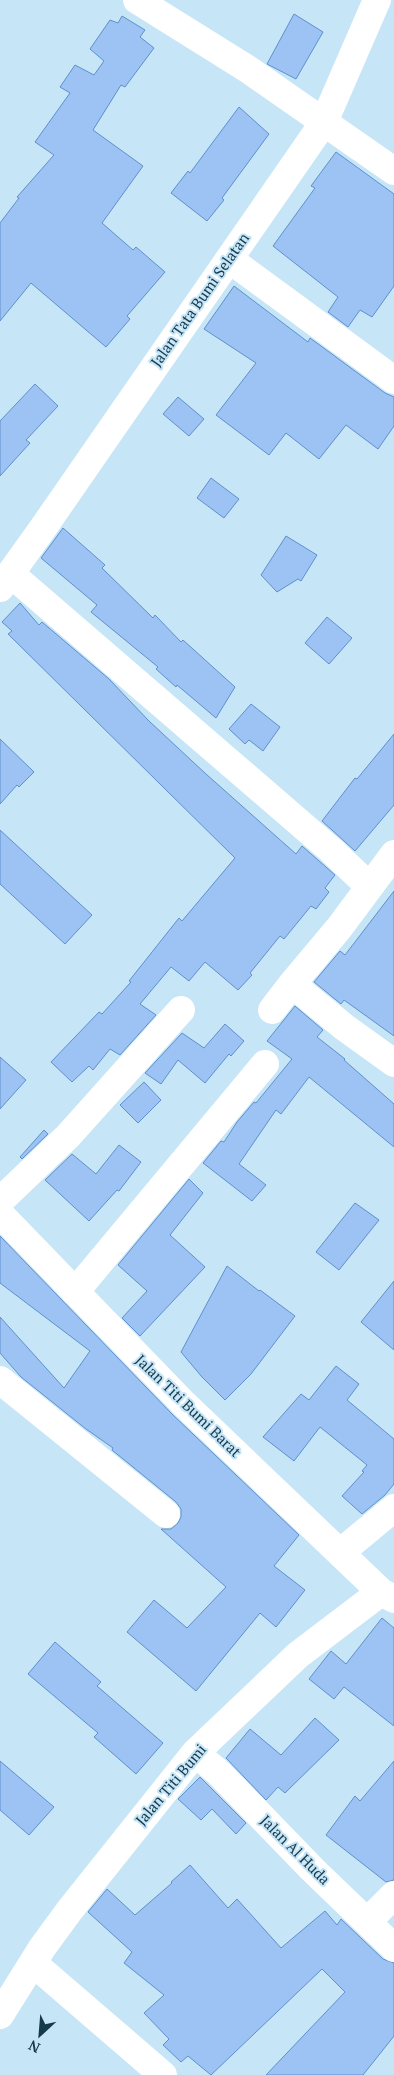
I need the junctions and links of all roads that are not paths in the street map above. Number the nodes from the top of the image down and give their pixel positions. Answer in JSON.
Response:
{"nodes":[{"id":1,"x":138,"y":0,"type":"edge"},
{"id":2,"x":377,"y":0,"type":"edge"},
{"id":3,"x":324,"y":122,"type":"junction"},
{"id":4,"x":394,"y":171,"type":"edge"},
{"id":5,"x":228,"y":259,"type":"junction"},
{"id":6,"x":394,"y":380,"type":"edge"},
{"id":7,"x":5,"y":581,"type":"edge"},
{"id":8,"x":394,"y":854,"type":"edge"},
{"id":9,"x":369,"y":886,"type":"junction"},
{"id":10,"x":292,"y":984,"type":"junction"},
{"id":11,"x":180,"y":1010,"type":"dead end"},
{"id":12,"x":272,"y":1010,"type":"dead end"},
{"id":13,"x":394,"y":1063,"type":"edge"},
{"id":14,"x":265,"y":1064,"type":"dead end"},
{"id":15,"x":0,"y":1201,"type":"edge"},
{"id":16,"x":0,"y":1214,"type":"edge"},
{"id":17,"x":75,"y":1292,"type":"junction"},
{"id":18,"x":0,"y":1380,"type":"edge"},
{"id":19,"x":394,"y":1508,"type":"edge"},
{"id":20,"x":166,"y":1514,"type":"dead end"},
{"id":21,"x":341,"y":1552,"type":"junction"},
{"id":22,"x":388,"y":1596,"type":"edge"},
{"id":23,"x":195,"y":1753,"type":"junction"},
{"id":24,"x":394,"y":1895,"type":"edge"},
{"id":25,"x":368,"y":1921,"type":"junction"},
{"id":26,"x":394,"y":1948,"type":"edge"},
{"id":27,"x":33,"y":1963,"type":"junction"},
{"id":28,"x":0,"y":2015,"type":"edge"},
{"id":29,"x":163,"y":2075,"type":"edge"}],
"edges":[{"from":1,"to":3,"type":"street"},
{"from":2,"to":3,"type":"street","name":"Jalan Tata Bumi Selatan"},
{"from":3,"to":4,"type":"street"},
{"from":3,"to":5,"type":"street","name":"Jalan Tata Bumi Selatan"},
{"from":5,"to":6,"type":"street"},
{"from":5,"to":7,"type":"street","name":"Jalan Tata Bumi Selatan"},
{"from":7,"to":9,"type":"street"},
{"from":8,"to":9,"type":"street"},
{"from":9,"to":10,"type":"street"},
{"from":10,"to":12,"type":"street"},
{"from":10,"to":13,"type":"street"},
{"from":11,"to":15,"type":"street"},
{"from":14,"to":17,"type":"street"},
{"from":16,"to":17,"type":"street","name":"Jalan Titi Bumi Barat"},
{"from":17,"to":21,"type":"street","name":"Jalan Titi Bumi Barat"},
{"from":18,"to":20,"type":"street"},
{"from":19,"to":21,"type":"street"},
{"from":21,"to":22,"type":"street","name":"Jalan Titi Bumi Barat"},
{"from":22,"to":23,"type":"street","name":"Jalan Titi Bumi"},
{"from":23,"to":25,"type":"street","name":"Jalan Al Huda"},
{"from":23,"to":27,"type":"street","name":"Jalan Titi Bumi"},
{"from":24,"to":25,"type":"street"},
{"from":25,"to":26,"type":"street","name":"Jalan Al Huda"},
{"from":27,"to":28,"type":"street","name":"Jalan Titi Bumi"},
{"from":27,"to":29,"type":"street"}]}
